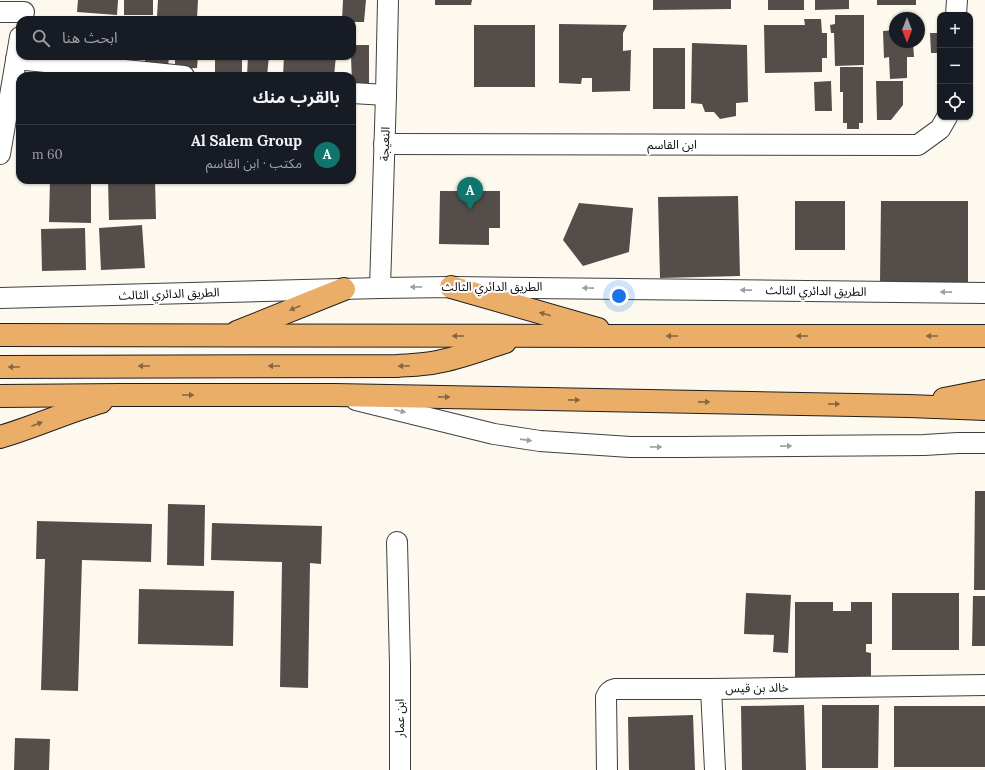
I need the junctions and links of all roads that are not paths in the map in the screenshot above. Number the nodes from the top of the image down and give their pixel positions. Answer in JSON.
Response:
{"nodes":[{"id":1,"x":388,"y":0,"type":"edge"},
{"id":2,"x":957,"y":0,"type":"edge"},
{"id":3,"x":24,"y":11,"type":"edge"},
{"id":4,"x":0,"y":12,"type":"edge"},
{"id":5,"x":956,"y":12,"type":"edge"},
{"id":6,"x":16,"y":59,"type":"edge"},
{"id":7,"x":26,"y":60,"type":"edge"},
{"id":8,"x":144,"y":72,"type":"edge"},
{"id":9,"x":356,"y":93,"type":"edge"},
{"id":10,"x":386,"y":95,"type":"junction"},
{"id":11,"x":944,"y":120,"type":"edge"},
{"id":12,"x":384,"y":144,"type":"junction"},
{"id":13,"x":0,"y":154,"type":"edge"},
{"id":14,"x":451,"y":287,"type":"junction"},
{"id":15,"x":380,"y":288,"type":"junction"},
{"id":16,"x":344,"y":289,"type":"junction"},
{"id":17,"x":985,"y":293,"type":"edge"},
{"id":18,"x":5,"y":295,"type":"edge"},
{"id":19,"x":0,"y":335,"type":"edge"},
{"id":20,"x":228,"y":336,"type":"junction"},
{"id":21,"x":523,"y":336,"type":"junction"},
{"id":22,"x":622,"y":336,"type":"junction"},
{"id":23,"x":985,"y":336,"type":"edge"},
{"id":24,"x":0,"y":367,"type":"edge"},
{"id":25,"x":985,"y":391,"type":"edge"},
{"id":26,"x":121,"y":395,"type":"junction"},
{"id":27,"x":335,"y":395,"type":"junction"},
{"id":28,"x":0,"y":396,"type":"edge"},
{"id":29,"x":909,"y":406,"type":"junction"},
{"id":30,"x":985,"y":409,"type":"edge"},
{"id":31,"x":0,"y":436,"type":"edge"},
{"id":32,"x":985,"y":443,"type":"edge"},
{"id":33,"x":397,"y":542,"type":"dead end"},
{"id":34,"x":985,"y":685,"type":"edge"},
{"id":35,"x":711,"y":689,"type":"junction"},
{"id":36,"x":400,"y":770,"type":"edge"},
{"id":37,"x":606,"y":770,"type":"edge"},
{"id":38,"x":715,"y":770,"type":"edge"}],
"edges":[{"from":1,"to":10,"type":"street","name":"النعيجة"},
{"from":2,"to":5,"type":"street"},
{"from":3,"to":4,"type":"street"},
{"from":6,"to":13,"type":"street"},
{"from":7,"to":8,"type":"street"},
{"from":9,"to":10,"type":"street"},
{"from":10,"to":12,"type":"street","name":"النعيجة"},
{"from":11,"to":12,"type":"street","name":"ابن القاسم"},
{"from":12,"to":15,"type":"street","name":"النعيجة"},
{"from":14,"to":15,"type":"street","name":"الطريق الدائري الثالث","one_way":true},
{"from":17,"to":14,"type":"street","name":"الطريق الدائري الثالث","one_way":true},
{"from":22,"to":14,"type":"highway","one_way":true},
{"from":15,"to":16,"type":"street","name":"الطريق الدائري الثالث"},
{"from":16,"to":18,"type":"street","name":"الطريق الدائري الثالث"},
{"from":16,"to":20,"type":"highway","one_way":true},
{"from":19,"to":20,"type":"highway"},
{"from":21,"to":20,"type":"highway","one_way":true},
{"from":21,"to":22,"type":"highway"},
{"from":21,"to":24,"type":"highway","one_way":true},
{"from":23,"to":22,"type":"highway","one_way":true},
{"from":25,"to":29,"type":"highway"},
{"from":26,"to":27,"type":"highway","one_way":true},
{"from":26,"to":28,"type":"highway"},
{"from":31,"to":26,"type":"highway","one_way":true},
{"from":27,"to":29,"type":"highway","one_way":true},
{"from":27,"to":32,"type":"street","one_way":true},
{"from":29,"to":30,"type":"highway"},
{"from":33,"to":36,"type":"street","name":"ابن عمار"},
{"from":34,"to":35,"type":"street","name":"خالد بن قيس"},
{"from":35,"to":37,"type":"street","name":"خالد بن قيس"},
{"from":35,"to":38,"type":"street"}]}
